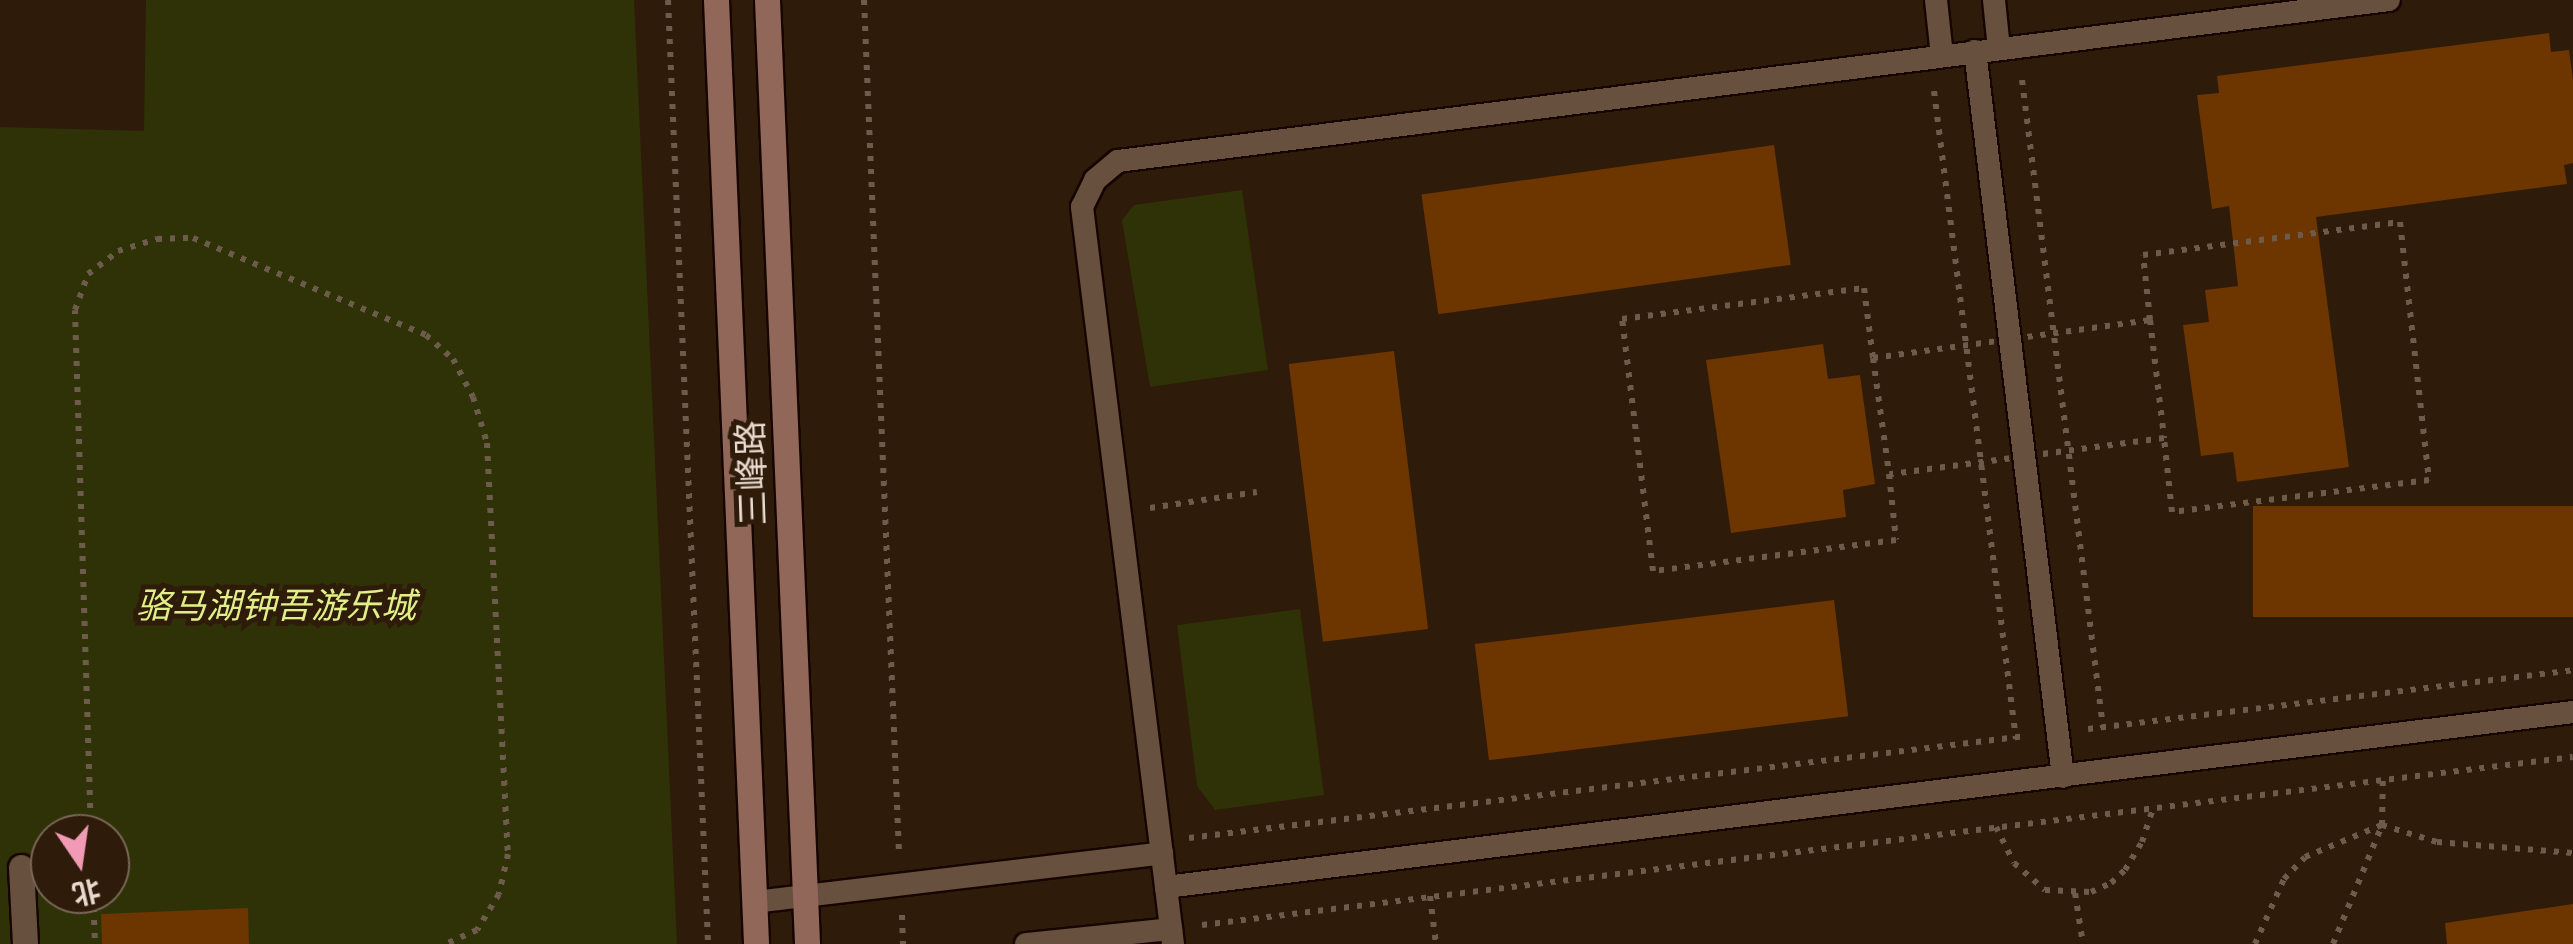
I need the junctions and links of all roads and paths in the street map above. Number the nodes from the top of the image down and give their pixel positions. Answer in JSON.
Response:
{"nodes":[{"id":1,"x":668,"y":0,"type":"edge"},
{"id":2,"x":716,"y":0,"type":"edge"},
{"id":3,"x":767,"y":0,"type":"edge"},
{"id":4,"x":864,"y":0,"type":"edge"},
{"id":5,"x":1936,"y":0,"type":"edge"},
{"id":6,"x":1994,"y":0,"type":"edge"},
{"id":7,"x":2389,"y":0,"type":"edge"},
{"id":8,"x":2009,"y":47,"type":"junction"},
{"id":9,"x":1975,"y":51,"type":"junction"},
{"id":10,"x":1936,"y":56,"type":"junction"},
{"id":11,"x":2150,"y":320,"type":"dead end"},
{"id":12,"x":1872,"y":358,"type":"dead end"},
{"id":13,"x":2164,"y":438,"type":"dead end"},
{"id":14,"x":1889,"y":474,"type":"dead end"},
{"id":15,"x":1257,"y":492,"type":"dead end"},
{"id":16,"x":1118,"y":512,"type":"junction"},
{"id":17,"x":2573,"y":670,"type":"edge"},
{"id":18,"x":2573,"y":712,"type":"edge"},
{"id":19,"x":2103,"y":727,"type":"junction"},
{"id":20,"x":2058,"y":733,"type":"junction"},
{"id":21,"x":2016,"y":737,"type":"junction"},
{"id":22,"x":2378,"y":738,"type":"junction"},
{"id":23,"x":2573,"y":757,"type":"edge"},
{"id":24,"x":2108,"y":771,"type":"junction"},
{"id":25,"x":2064,"y":777,"type":"junction"},
{"id":26,"x":2383,"y":779,"type":"junction"},
{"id":27,"x":2022,"y":782,"type":"junction"},
{"id":28,"x":2152,"y":808,"type":"junction"},
{"id":29,"x":2114,"y":813,"type":"junction"},
{"id":30,"x":91,"y":814,"type":"edge"},
{"id":31,"x":2027,"y":824,"type":"junction"},
{"id":32,"x":2382,"y":825,"type":"junction"},
{"id":33,"x":1996,"y":828,"type":"junction"},
{"id":34,"x":1161,"y":848,"type":"junction"},
{"id":35,"x":2573,"y":852,"type":"edge"},
{"id":36,"x":1425,"y":855,"type":"junction"},
{"id":37,"x":20,"y":867,"type":"dead end"},
{"id":38,"x":900,"y":884,"type":"junction"},
{"id":39,"x":1166,"y":887,"type":"junction"},
{"id":40,"x":805,"y":894,"type":"junction"},
{"id":41,"x":2074,"y":894,"type":"junction"},
{"id":42,"x":1430,"y":898,"type":"junction"},
{"id":43,"x":754,"y":902,"type":"junction"},
{"id":44,"x":94,"y":914,"type":"edge"},
{"id":45,"x":1172,"y":936,"type":"edge"},
{"id":46,"x":25,"y":944,"type":"edge"},
{"id":47,"x":95,"y":944,"type":"edge"},
{"id":48,"x":446,"y":944,"type":"edge"},
{"id":49,"x":708,"y":944,"type":"edge"},
{"id":50,"x":756,"y":944,"type":"edge"},
{"id":51,"x":807,"y":944,"type":"edge"},
{"id":52,"x":903,"y":944,"type":"edge"},
{"id":53,"x":1026,"y":944,"type":"edge"},
{"id":54,"x":1436,"y":944,"type":"edge"},
{"id":55,"x":2083,"y":944,"type":"edge"},
{"id":56,"x":2255,"y":944,"type":"edge"},
{"id":57,"x":2333,"y":944,"type":"edge"}],
"edges":[{"from":1,"to":49,"type":"path"},
{"from":2,"to":43,"type":"main road","name":"三峰路"},
{"from":3,"to":40,"type":"main road","name":"三峰路"},
{"from":4,"to":38,"type":"path"},
{"from":5,"to":10,"type":"lane"},
{"from":6,"to":8,"type":"lane"},
{"from":7,"to":8,"type":"lane"},
{"from":8,"to":9,"type":"lane"},
{"from":8,"to":19,"type":"path"},
{"from":9,"to":10,"type":"lane"},
{"from":9,"to":20,"type":"lane"},
{"from":10,"to":16,"type":"lane"},
{"from":10,"to":21,"type":"path"},
{"from":11,"to":13,"type":"path"},
{"from":12,"to":14,"type":"path"},
{"from":15,"to":16,"type":"path"},
{"from":16,"to":34,"type":"lane"},
{"from":17,"to":19,"type":"path"},
{"from":18,"to":22,"type":"lane"},
{"from":19,"to":20,"type":"path"},
{"from":19,"to":24,"type":"path"},
{"from":20,"to":21,"type":"path"},
{"from":20,"to":25,"type":"lane"},
{"from":21,"to":27,"type":"path"},
{"from":21,"to":34,"type":"path"},
{"from":22,"to":24,"type":"lane"},
{"from":22,"to":26,"type":"path"},
{"from":23,"to":26,"type":"path"},
{"from":24,"to":25,"type":"lane"},
{"from":24,"to":29,"type":"path"},
{"from":25,"to":27,"type":"lane"},
{"from":26,"to":28,"type":"path"},
{"from":26,"to":32,"type":"path"},
{"from":27,"to":31,"type":"path"},
{"from":27,"to":36,"type":"lane"},
{"from":28,"to":29,"type":"path"},
{"from":28,"to":41,"type":"path"},
{"from":29,"to":31,"type":"path"},
{"from":30,"to":48,"type":"path"},
{"from":31,"to":33,"type":"path"},
{"from":32,"to":35,"type":"path"},
{"from":32,"to":56,"type":"path"},
{"from":32,"to":57,"type":"path"},
{"from":33,"to":41,"type":"path"},
{"from":33,"to":42,"type":"path"},
{"from":34,"to":38,"type":"lane"},
{"from":34,"to":39,"type":"lane"},
{"from":36,"to":39,"type":"lane"},
{"from":36,"to":42,"type":"path"},
{"from":37,"to":46,"type":"street"},
{"from":38,"to":40,"type":"lane"},
{"from":38,"to":52,"type":"path"},
{"from":39,"to":45,"type":"lane"},
{"from":40,"to":43,"type":"lane"},
{"from":40,"to":51,"type":"main road","name":"三峰路"},
{"from":41,"to":55,"type":"path"},
{"from":42,"to":45,"type":"path"},
{"from":42,"to":54,"type":"path"},
{"from":43,"to":50,"type":"main road","name":"三峰路"},
{"from":44,"to":47,"type":"path"},
{"from":45,"to":53,"type":"lane"}]}
